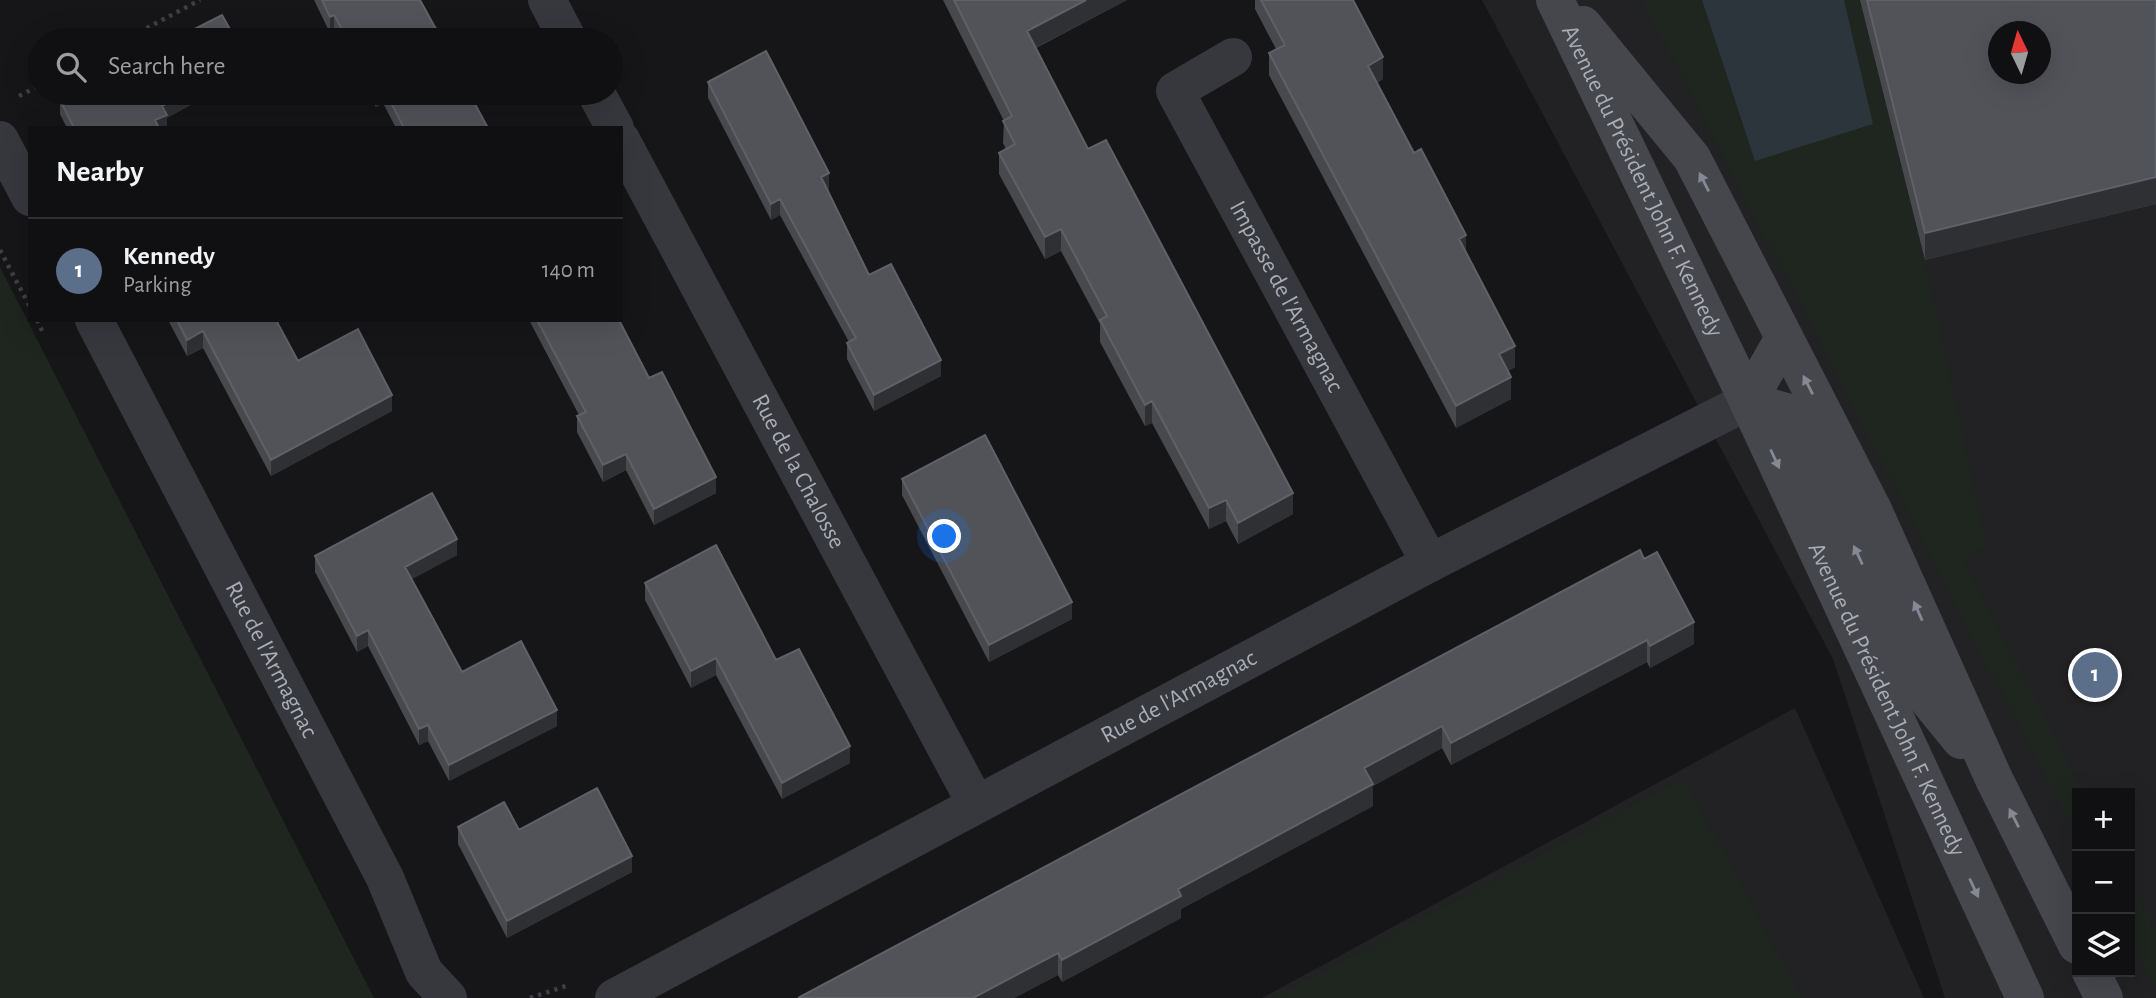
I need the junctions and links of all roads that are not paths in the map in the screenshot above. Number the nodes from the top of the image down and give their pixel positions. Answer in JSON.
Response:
{"nodes":[{"id":1,"x":547,"y":0,"type":"edge"},
{"id":2,"x":1555,"y":0,"type":"edge"},
{"id":3,"x":1563,"y":0,"type":"edge"},
{"id":4,"x":562,"y":28,"type":"edge"},
{"id":5,"x":1233,"y":57,"type":"dead end"},
{"id":6,"x":603,"y":105,"type":"edge"},
{"id":7,"x":614,"y":126,"type":"edge"},
{"id":8,"x":0,"y":140,"type":"edge"},
{"id":9,"x":623,"y":144,"type":"edge"},
{"id":10,"x":28,"y":193,"type":"edge"},
{"id":11,"x":95,"y":322,"type":"edge"},
{"id":12,"x":1784,"y":338,"type":"junction"},
{"id":13,"x":1748,"y":401,"type":"junction"},
{"id":14,"x":1430,"y":563,"type":"junction"},
{"id":15,"x":1994,"y":779,"type":"junction"},
{"id":16,"x":976,"y":804,"type":"junction"},
{"id":17,"x":2072,"y":935,"type":"edge"},
{"id":18,"x":2094,"y":977,"type":"edge"},
{"id":19,"x":448,"y":998,"type":"edge"},
{"id":20,"x":614,"y":998,"type":"edge"},
{"id":21,"x":2025,"y":998,"type":"edge"},
{"id":22,"x":2104,"y":998,"type":"edge"}],
"edges":[{"from":1,"to":4,"type":"street"},
{"from":2,"to":13,"type":"main road","name":"Avenue du Président John F. Kennedy"},
{"from":12,"to":3,"type":"main road","name":"Avenue du Président John F. Kennedy","one_way":true},
{"from":5,"to":14,"type":"street","name":"Impasse de l'Armagnac"},
{"from":6,"to":7,"type":"street"},
{"from":8,"to":10,"type":"street"},
{"from":9,"to":16,"type":"street","name":"Rue de la Chalosse"},
{"from":11,"to":19,"type":"street","name":"Rue de l'Armagnac"},
{"from":12,"to":13,"type":"main road"},
{"from":15,"to":12,"type":"main road","name":"Avenue du Président John F. Kennedy","one_way":true},
{"from":13,"to":14,"type":"street","name":"Rue de l'Armagnac"},
{"from":15,"to":13,"type":"main road","name":"Avenue du Président John F. Kennedy","one_way":true},
{"from":13,"to":21,"type":"main road","name":"Avenue du Président John F. Kennedy","one_way":true},
{"from":14,"to":16,"type":"street","name":"Rue de l'Armagnac"},
{"from":17,"to":15,"type":"main road","name":"Avenue du Président John F. Kennedy","one_way":true},
{"from":16,"to":20,"type":"street","name":"Rue de l'Armagnac"},
{"from":18,"to":22,"type":"main road"}]}
